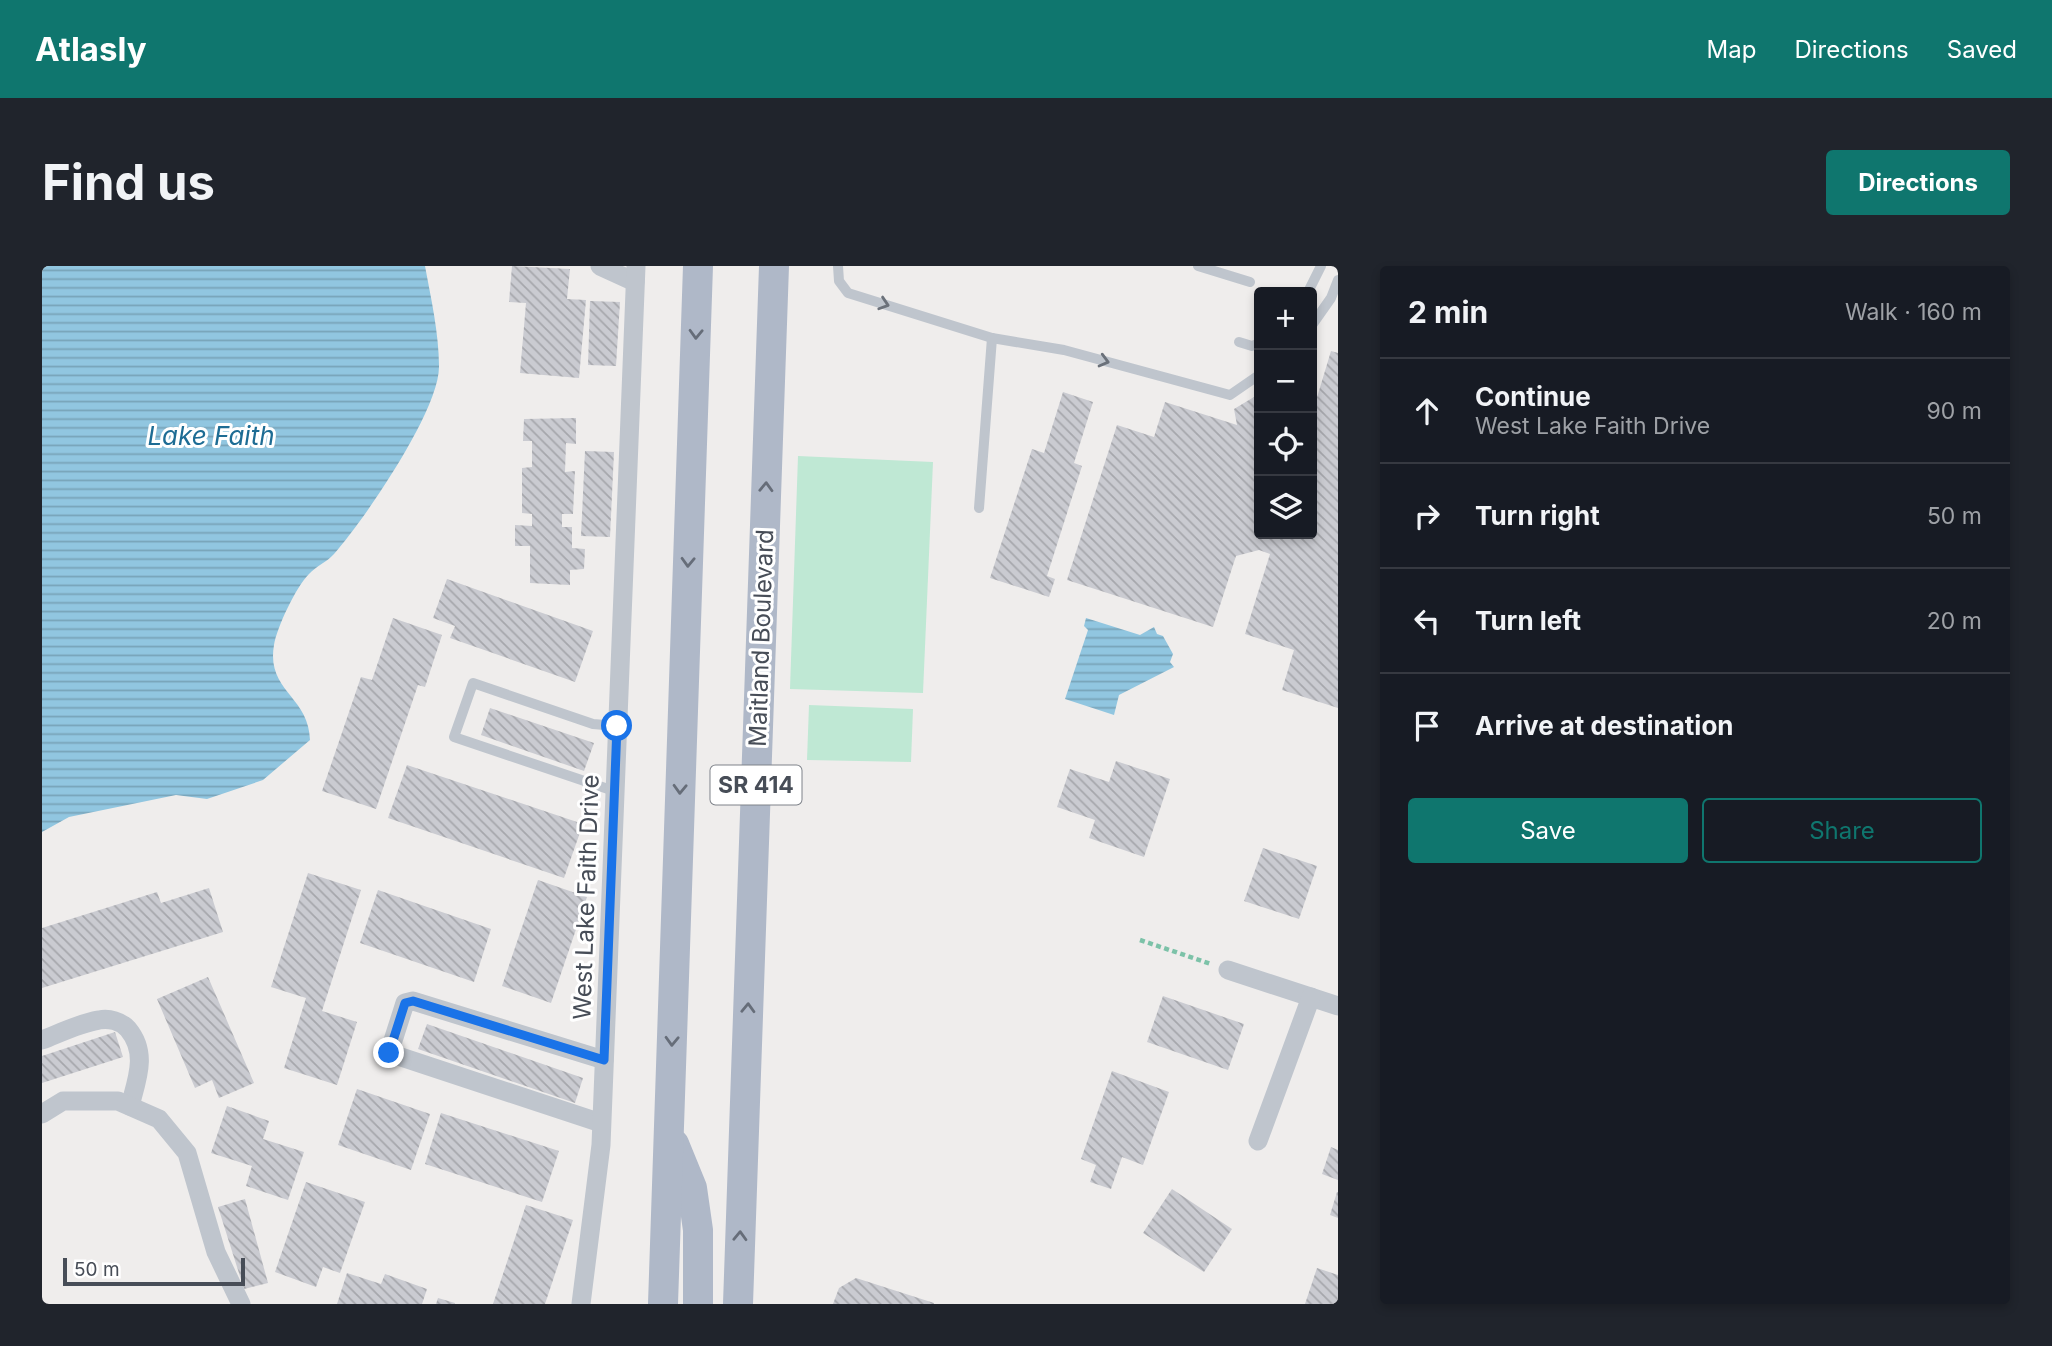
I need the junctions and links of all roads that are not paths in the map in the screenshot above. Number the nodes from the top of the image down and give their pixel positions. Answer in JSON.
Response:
{"nodes":[{"id":1,"x":600,"y":266,"type":"edge"},
{"id":2,"x":698,"y":266,"type":"edge"},
{"id":3,"x":774,"y":266,"type":"edge"},
{"id":4,"x":838,"y":266,"type":"edge"},
{"id":5,"x":1198,"y":266,"type":"edge"},
{"id":6,"x":1321,"y":266,"type":"edge"},
{"id":7,"x":635,"y":274,"type":"edge"},
{"id":8,"x":1338,"y":280,"type":"edge"},
{"id":9,"x":1250,"y":282,"type":"dead end"},
{"id":10,"x":1310,"y":287,"type":"edge"},
{"id":11,"x":1317,"y":318,"type":"edge"},
{"id":12,"x":992,"y":338,"type":"junction"},
{"id":13,"x":1239,"y":342,"type":"dead end"},
{"id":14,"x":1254,"y":345,"type":"edge"},
{"id":15,"x":1254,"y":378,"type":"edge"},
{"id":16,"x":979,"y":508,"type":"dead end"},
{"id":17,"x":617,"y":726,"type":"junction"},
{"id":18,"x":614,"y":791,"type":"junction"},
{"id":19,"x":1228,"y":970,"type":"road end"},
{"id":20,"x":1311,"y":997,"type":"junction"},
{"id":21,"x":1338,"y":1006,"type":"edge"},
{"id":22,"x":42,"y":1040,"type":"edge"},
{"id":23,"x":604,"y":1060,"type":"junction"},
{"id":24,"x":130,"y":1106,"type":"junction"},
{"id":25,"x":42,"y":1114,"type":"edge"},
{"id":26,"x":601,"y":1123,"type":"junction"},
{"id":27,"x":669,"y":1130,"type":"junction"},
{"id":28,"x":1258,"y":1141,"type":"dead end"},
{"id":29,"x":241,"y":1304,"type":"edge"},
{"id":30,"x":581,"y":1304,"type":"edge"},
{"id":31,"x":663,"y":1304,"type":"edge"},
{"id":32,"x":698,"y":1304,"type":"edge"},
{"id":33,"x":738,"y":1304,"type":"edge"}],
"edges":[{"from":1,"to":7,"type":"street","name":"West Lake Faith Drive"},
{"from":2,"to":27,"type":"main road","number":"SR 414","one_way":true},
{"from":33,"to":3,"type":"main road","name":"Maitland Boulevard","number":"SR 414","one_way":true},
{"from":4,"to":12,"type":"lane","one_way":true},
{"from":5,"to":9,"type":"lane"},
{"from":6,"to":10,"type":"lane"},
{"from":7,"to":17,"type":"street","name":"West Lake Faith Drive"},
{"from":8,"to":11,"type":"lane"},
{"from":12,"to":15,"type":"lane","one_way":true},
{"from":12,"to":16,"type":"lane"},
{"from":13,"to":14,"type":"lane"},
{"from":17,"to":18,"type":"street","name":"West Lake Faith Drive"},
{"from":17,"to":18,"type":"lane"},
{"from":18,"to":23,"type":"street","name":"West Lake Faith Drive"},
{"from":19,"to":20,"type":"street"},
{"from":20,"to":21,"type":"street"},
{"from":20,"to":28,"type":"street"},
{"from":22,"to":24,"type":"street"},
{"from":23,"to":26,"type":"street","name":"West Lake Faith Drive"},
{"from":23,"to":26,"type":"street"},
{"from":24,"to":25,"type":"street"},
{"from":24,"to":29,"type":"street"},
{"from":26,"to":30,"type":"street","name":"West Lake Faith Drive"},
{"from":27,"to":31,"type":"main road","number":"SR 414"},
{"from":27,"to":32,"type":"main road"}]}
